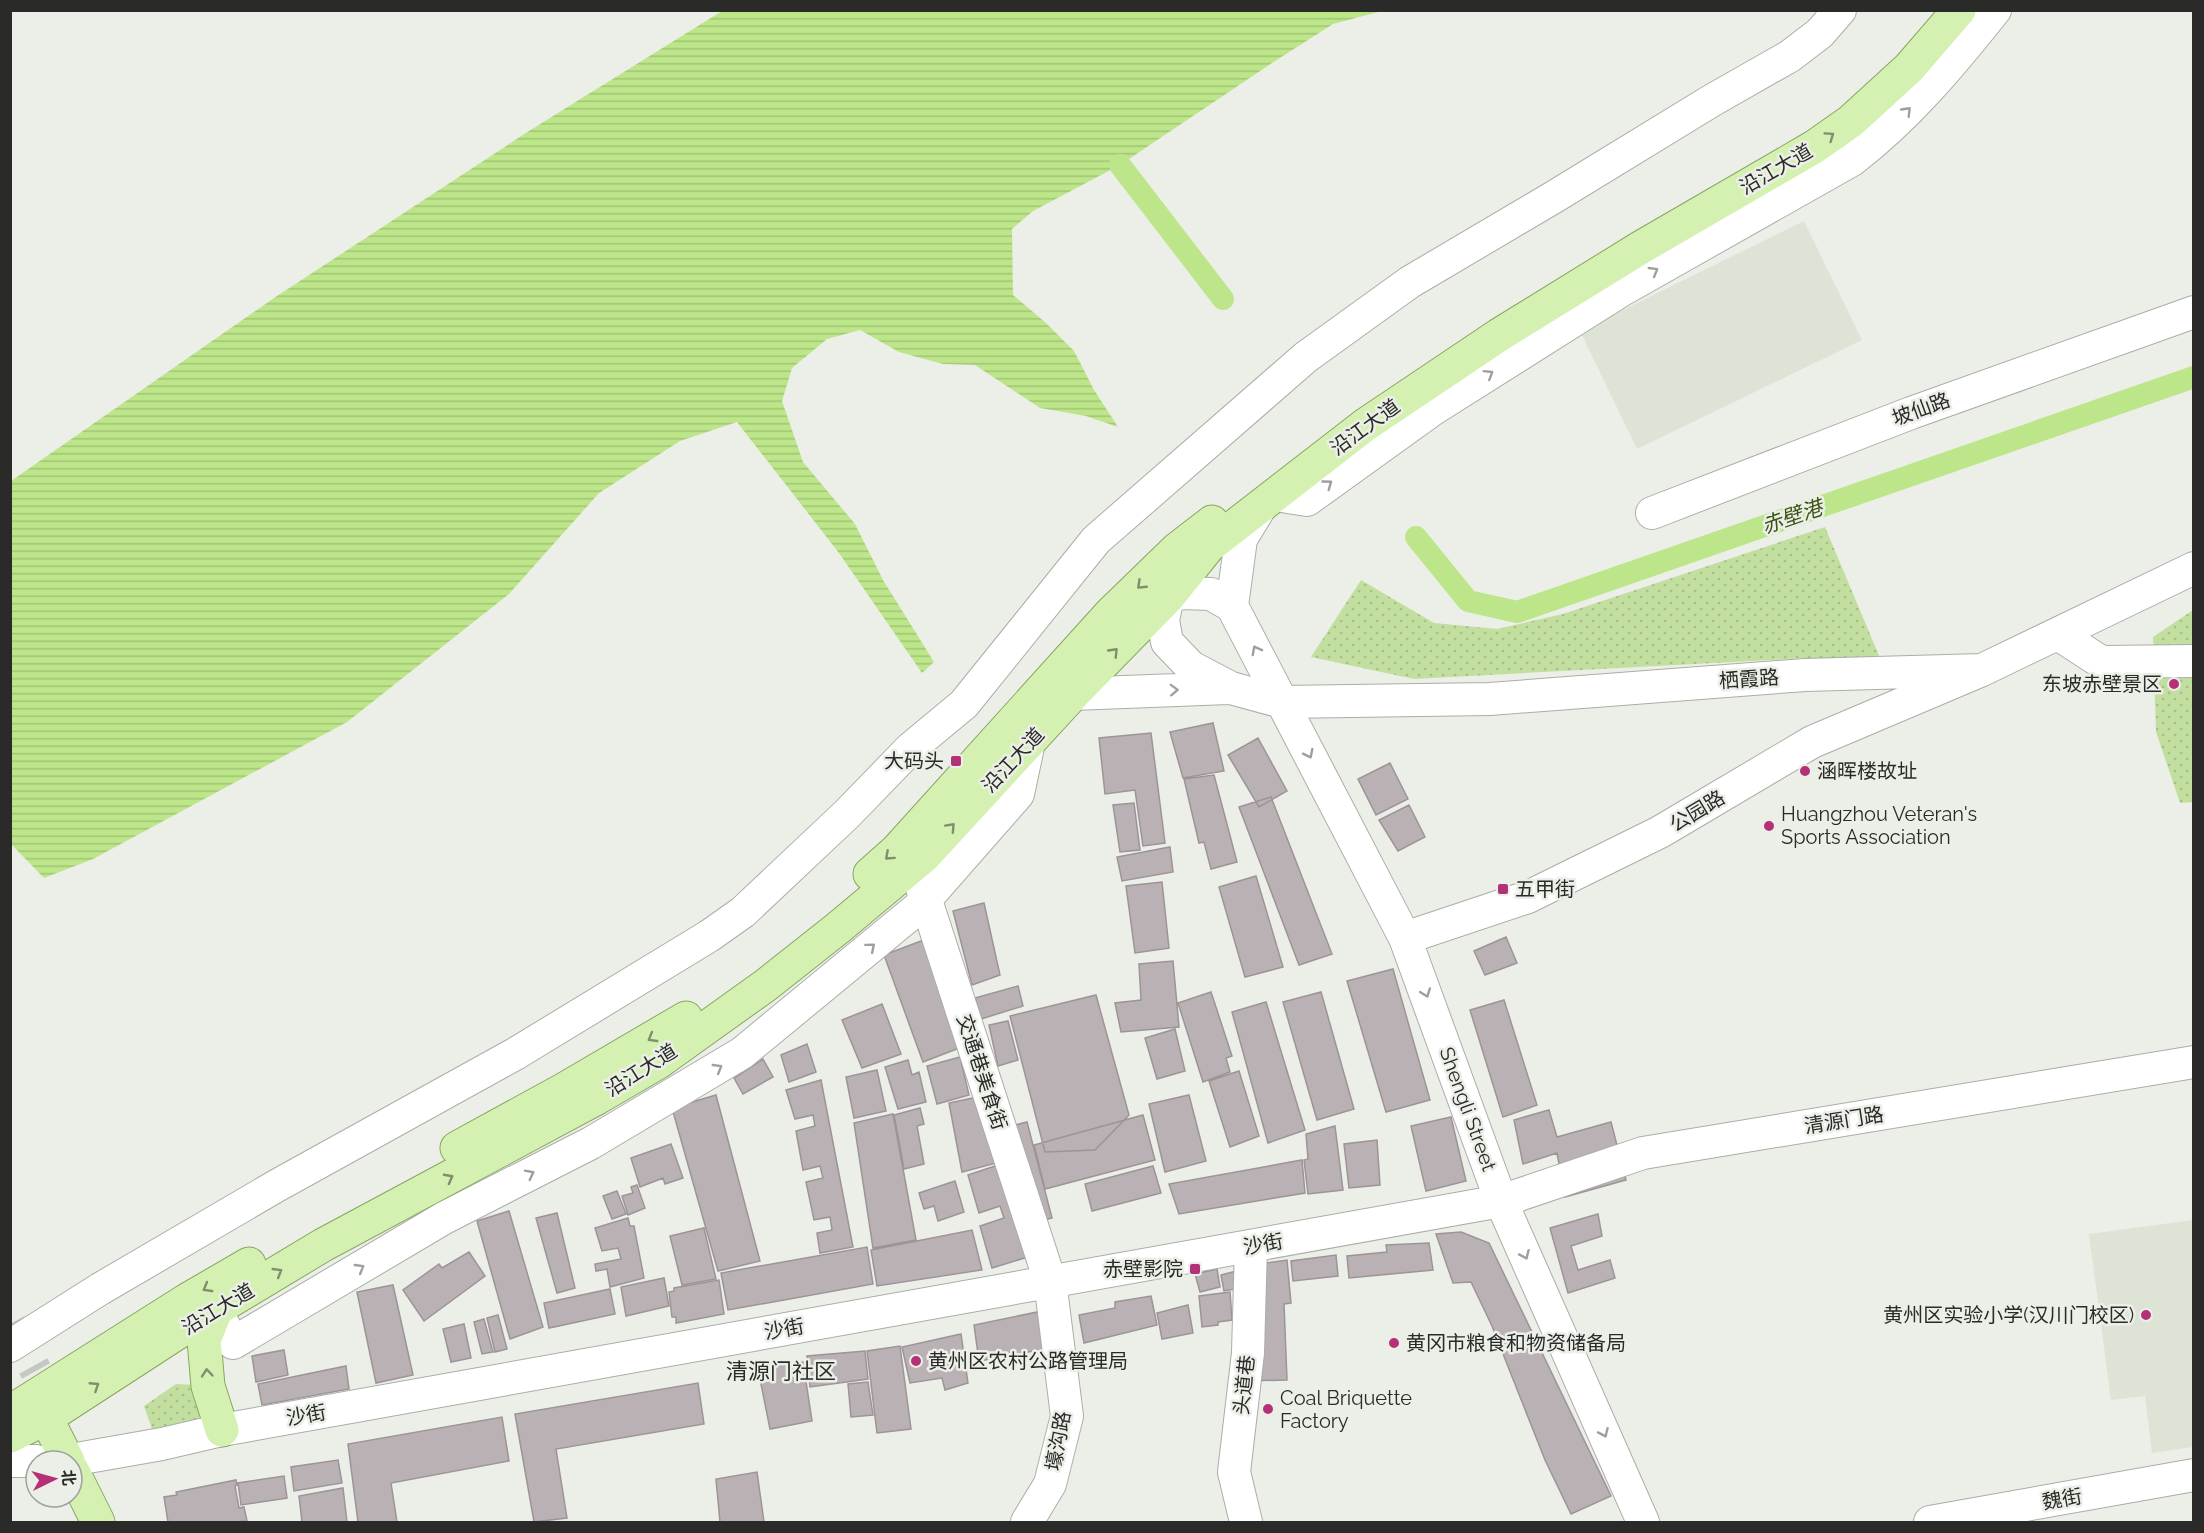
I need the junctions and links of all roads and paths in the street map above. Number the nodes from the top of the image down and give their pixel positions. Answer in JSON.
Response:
{"nodes":[{"id":1,"x":1840,"y":10,"type":"edge"},
{"id":2,"x":1933,"y":10,"type":"edge"},
{"id":3,"x":1959,"y":10,"type":"edge"},
{"id":4,"x":1995,"y":10,"type":"edge"},
{"id":5,"x":2193,"y":312,"type":"edge"},
{"id":6,"x":1268,"y":500,"type":"junction"},
{"id":7,"x":1652,"y":513,"type":"dead end"},
{"id":8,"x":1177,"y":549,"type":"junction"},
{"id":9,"x":2193,"y":568,"type":"edge"},
{"id":10,"x":1168,"y":597,"type":"junction"},
{"id":11,"x":1232,"y":606,"type":"junction"},
{"id":12,"x":2058,"y":634,"type":"junction"},
{"id":13,"x":2193,"y":661,"type":"edge"},
{"id":14,"x":1982,"y":670,"type":"junction"},
{"id":15,"x":1231,"y":688,"type":"junction"},
{"id":16,"x":1073,"y":694,"type":"junction"},
{"id":17,"x":1282,"y":702,"type":"junction"},
{"id":18,"x":1029,"y":742,"type":"junction"},
{"id":19,"x":915,"y":864,"type":"junction"},
{"id":20,"x":926,"y":899,"type":"junction"},
{"id":21,"x":1405,"y":938,"type":"junction"},
{"id":22,"x":2193,"y":1062,"type":"edge"},
{"id":23,"x":1501,"y":1201,"type":"junction"},
{"id":24,"x":1251,"y":1246,"type":"junction"},
{"id":25,"x":1050,"y":1281,"type":"junction"},
{"id":26,"x":216,"y":1310,"type":"junction"},
{"id":27,"x":10,"y":1346,"type":"edge"},
{"id":28,"x":35,"y":1397,"type":"edge"},
{"id":29,"x":222,"y":1430,"type":"junction"},
{"id":30,"x":10,"y":1436,"type":"edge"},
{"id":31,"x":60,"y":1449,"type":"edge"},
{"id":32,"x":84,"y":1458,"type":"edge"},
{"id":33,"x":2193,"y":1475,"type":"edge"},
{"id":34,"x":84,"y":1494,"type":"edge"},
{"id":35,"x":98,"y":1522,"type":"edge"},
{"id":36,"x":1027,"y":1522,"type":"edge"},
{"id":37,"x":1246,"y":1522,"type":"edge"},
{"id":38,"x":1643,"y":1522,"type":"edge"},
{"id":39,"x":1930,"y":1522,"type":"edge"}],
"edges":[{"from":1,"to":27,"type":"street"},
{"from":2,"to":8,"type":"main road","name":"沿江大道"},
{"from":6,"to":3,"type":"main road","name":"沿江大道","one_way":true},
{"from":6,"to":4,"type":"street","one_way":true},
{"from":5,"to":7,"type":"street","name":"坡仙路"},
{"from":6,"to":10,"type":"main road","name":"沿江大道"},
{"from":6,"to":11,"type":"street"},
{"from":8,"to":10,"type":"street"},
{"from":8,"to":28,"type":"main road","name":"沿江大道","one_way":true},
{"from":9,"to":12,"type":"street","name":"栖霞路"},
{"from":10,"to":11,"type":"street"},
{"from":10,"to":15,"type":"street"},
{"from":16,"to":10,"type":"main road","name":"沿江大道","one_way":true},
{"from":17,"to":11,"type":"street","name":"Shengli Street","one_way":true},
{"from":12,"to":13,"type":"street"},
{"from":12,"to":14,"type":"street","name":"栖霞路"},
{"from":14,"to":17,"type":"street","name":"栖霞路"},
{"from":14,"to":21,"type":"street","name":"公园路"},
{"from":16,"to":15,"type":"street","one_way":true},
{"from":15,"to":17,"type":"street","name":"栖霞路"},
{"from":16,"to":18,"type":"main road","name":"沿江大道"},
{"from":17,"to":21,"type":"street","name":"Shengli Street","one_way":true},
{"from":19,"to":18,"type":"main road","name":"沿江大道","one_way":true},
{"from":18,"to":20,"type":"street"},
{"from":19,"to":20,"type":"street","name":"交通巷美食街"},
{"from":26,"to":19,"type":"main road","name":"沿江大道","one_way":true},
{"from":20,"to":25,"type":"street","name":"交通巷美食街"},
{"from":26,"to":20,"type":"street","one_way":true},
{"from":21,"to":23,"type":"street","name":"Shengli Street","one_way":true},
{"from":22,"to":23,"type":"street","name":"清源门路"},
{"from":23,"to":24,"type":"street","name":"沙街"},
{"from":23,"to":38,"type":"street","name":"Shengli Street","one_way":true},
{"from":24,"to":25,"type":"street","name":"沙街"},
{"from":24,"to":37,"type":"street","name":"头道巷"},
{"from":25,"to":29,"type":"street","name":"沙街"},
{"from":25,"to":36,"type":"street","name":"壕沟路"},
{"from":28,"to":26,"type":"main road","name":"沿江大道","one_way":true},
{"from":29,"to":26,"type":"main road","one_way":true},
{"from":28,"to":30,"type":"main road","name":"沿江大道"},
{"from":28,"to":31,"type":"main road"},
{"from":29,"to":32,"type":"street","name":"沙街"},
{"from":33,"to":39,"type":"street","name":"魏街"},
{"from":34,"to":35,"type":"main road"}]}
